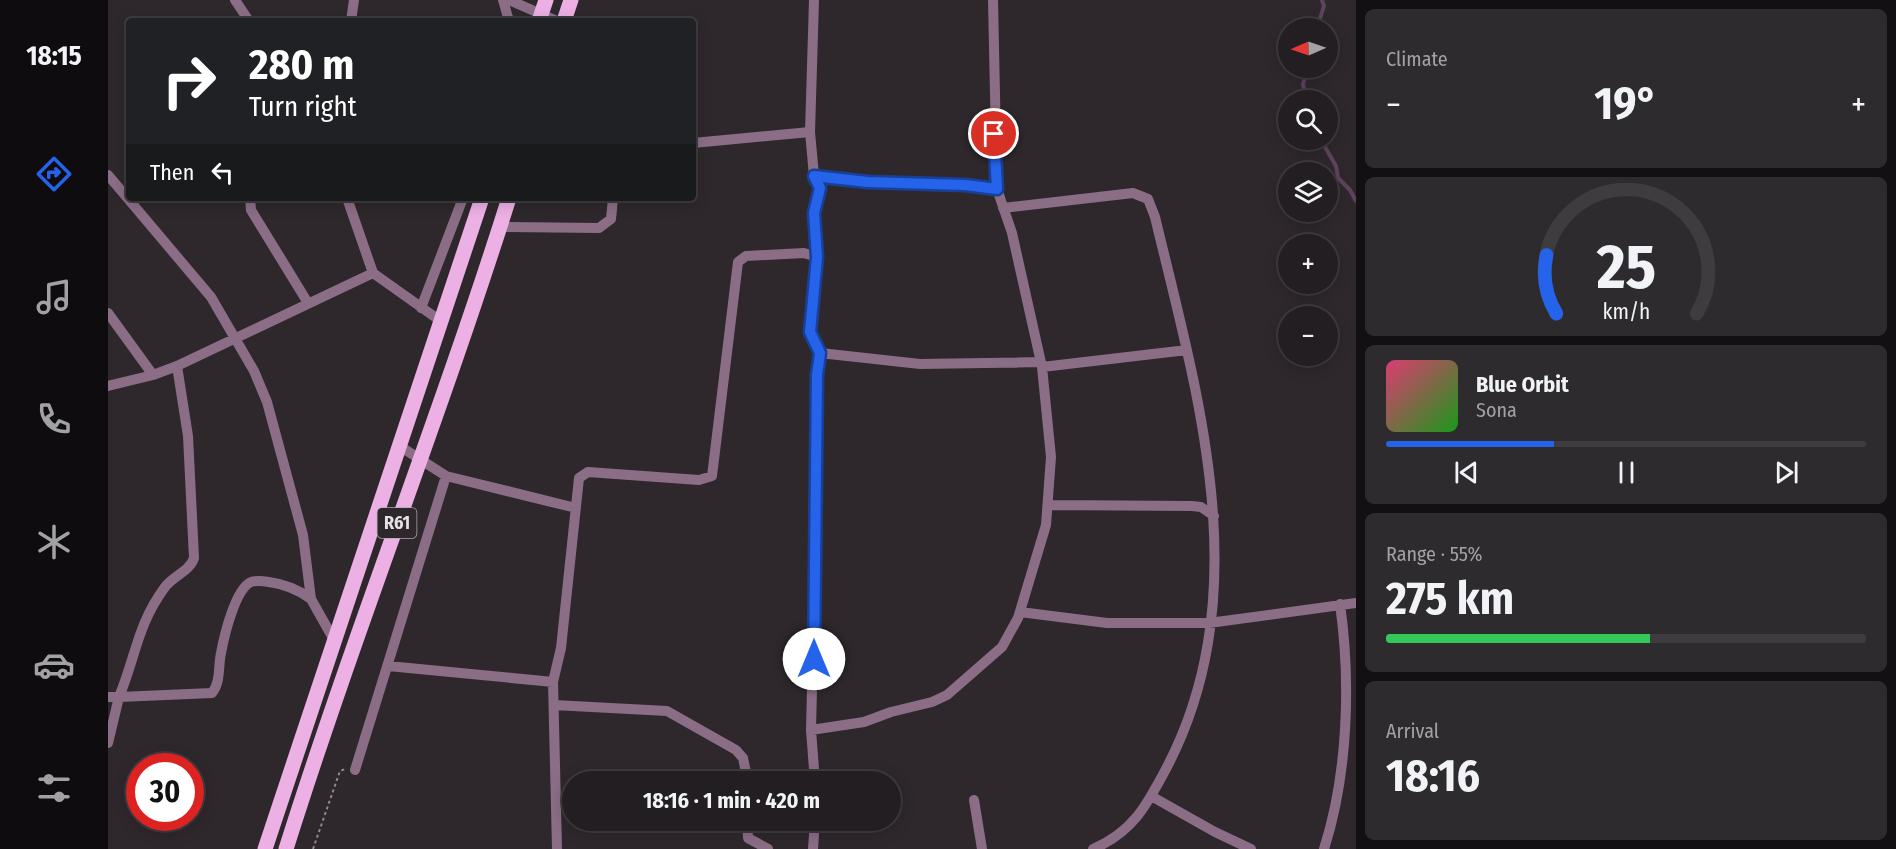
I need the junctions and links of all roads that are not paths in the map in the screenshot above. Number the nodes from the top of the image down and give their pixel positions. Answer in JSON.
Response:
{"nodes":[{"id":1,"x":235,"y":0,"type":"edge"},
{"id":2,"x":354,"y":0,"type":"edge"},
{"id":3,"x":503,"y":0,"type":"edge"},
{"id":4,"x":509,"y":0,"type":"edge"},
{"id":5,"x":571,"y":0,"type":"edge"},
{"id":6,"x":814,"y":0,"type":"edge"},
{"id":7,"x":993,"y":0,"type":"edge"},
{"id":8,"x":542,"y":12,"type":"edge"},
{"id":9,"x":247,"y":18,"type":"edge"},
{"id":10,"x":351,"y":18,"type":"edge"},
{"id":11,"x":508,"y":18,"type":"edge"},
{"id":12,"x":565,"y":18,"type":"edge"},
{"id":13,"x":810,"y":132,"type":"junction"},
{"id":14,"x":696,"y":143,"type":"edge"},
{"id":15,"x":108,"y":176,"type":"edge"},
{"id":16,"x":814,"y":176,"type":"junction"},
{"id":17,"x":997,"y":189,"type":"junction"},
{"id":18,"x":126,"y":197,"type":"edge"},
{"id":19,"x":129,"y":201,"type":"edge"},
{"id":20,"x":250,"y":201,"type":"edge"},
{"id":21,"x":348,"y":201,"type":"edge"},
{"id":22,"x":462,"y":201,"type":"edge"},
{"id":23,"x":481,"y":201,"type":"edge"},
{"id":24,"x":508,"y":201,"type":"edge"},
{"id":25,"x":613,"y":201,"type":"edge"},
{"id":26,"x":1003,"y":208,"type":"junction"},
{"id":27,"x":500,"y":227,"type":"junction"},
{"id":28,"x":817,"y":257,"type":"junction"},
{"id":29,"x":372,"y":273,"type":"junction"},
{"id":30,"x":308,"y":303,"type":"junction"},
{"id":31,"x":421,"y":308,"type":"junction"},
{"id":32,"x":108,"y":313,"type":"edge"},
{"id":33,"x":442,"y":322,"type":"junction"},
{"id":34,"x":236,"y":340,"type":"junction"},
{"id":35,"x":1187,"y":350,"type":"junction"},
{"id":36,"x":820,"y":353,"type":"junction"},
{"id":37,"x":1041,"y":364,"type":"junction"},
{"id":38,"x":177,"y":366,"type":"junction"},
{"id":39,"x":153,"y":375,"type":"junction"},
{"id":40,"x":108,"y":386,"type":"edge"},
{"id":41,"x":398,"y":445,"type":"junction"},
{"id":42,"x":420,"y":461,"type":"junction"},
{"id":43,"x":446,"y":476,"type":"junction"},
{"id":44,"x":1048,"y":505,"type":"junction"},
{"id":45,"x":576,"y":508,"type":"junction"},
{"id":46,"x":1214,"y":516,"type":"junction"},
{"id":47,"x":311,"y":599,"type":"junction"},
{"id":48,"x":1356,"y":603,"type":"edge"},
{"id":49,"x":1340,"y":604,"type":"junction"},
{"id":50,"x":1020,"y":612,"type":"junction"},
{"id":51,"x":1209,"y":623,"type":"junction"},
{"id":52,"x":334,"y":640,"type":"junction"},
{"id":53,"x":388,"y":666,"type":"junction"},
{"id":54,"x":553,"y":682,"type":"junction"},
{"id":55,"x":113,"y":697,"type":"edge"},
{"id":56,"x":554,"y":705,"type":"junction"},
{"id":57,"x":811,"y":730,"type":"junction"},
{"id":58,"x":108,"y":743,"type":"edge"},
{"id":59,"x":356,"y":770,"type":"road end"},
{"id":60,"x":746,"y":771,"type":"edge"},
{"id":61,"x":814,"y":771,"type":"edge"},
{"id":62,"x":1151,"y":796,"type":"junction"},
{"id":63,"x":974,"y":800,"type":"dead end"},
{"id":64,"x":748,"y":831,"type":"edge"},
{"id":65,"x":814,"y":831,"type":"edge"},
{"id":66,"x":265,"y":849,"type":"edge"},
{"id":67,"x":286,"y":849,"type":"edge"},
{"id":68,"x":557,"y":849,"type":"edge"},
{"id":69,"x":768,"y":849,"type":"edge"},
{"id":70,"x":813,"y":849,"type":"edge"},
{"id":71,"x":982,"y":849,"type":"edge"},
{"id":72,"x":1093,"y":849,"type":"edge"},
{"id":73,"x":1251,"y":849,"type":"edge"},
{"id":74,"x":1324,"y":849,"type":"edge"}],
"edges":[{"from":1,"to":9,"type":"street"},
{"from":2,"to":10,"type":"street"},
{"from":3,"to":11,"type":"street"},
{"from":4,"to":8,"type":"street"},
{"from":5,"to":12,"type":"main road"},
{"from":6,"to":13,"type":"street"},
{"from":7,"to":17,"type":"street"},
{"from":13,"to":14,"type":"street"},
{"from":13,"to":16,"type":"street"},
{"from":15,"to":18,"type":"street"},
{"from":16,"to":17,"type":"street"},
{"from":16,"to":28,"type":"street"},
{"from":17,"to":26,"type":"street"},
{"from":19,"to":34,"type":"street"},
{"from":20,"to":30,"type":"street"},
{"from":21,"to":29,"type":"street"},
{"from":22,"to":31,"type":"street"},
{"from":23,"to":33,"type":"main road","number":"R61"},
{"from":24,"to":27,"type":"main road","number":"R61"},
{"from":25,"to":27,"type":"street"},
{"from":26,"to":35,"type":"street"},
{"from":26,"to":37,"type":"street"},
{"from":27,"to":42,"type":"main road","number":"R61"},
{"from":28,"to":36,"type":"street"},
{"from":28,"to":45,"type":"street"},
{"from":29,"to":30,"type":"street"},
{"from":29,"to":31,"type":"street"},
{"from":30,"to":34,"type":"street"},
{"from":31,"to":33,"type":"street"},
{"from":32,"to":39,"type":"street"},
{"from":33,"to":41,"type":"main road","number":"R61"},
{"from":34,"to":38,"type":"street"},
{"from":34,"to":47,"type":"street"},
{"from":35,"to":37,"type":"street"},
{"from":35,"to":46,"type":"street"},
{"from":36,"to":37,"type":"street"},
{"from":36,"to":57,"type":"street"},
{"from":37,"to":44,"type":"street"},
{"from":38,"to":39,"type":"street"},
{"from":38,"to":55,"type":"street"},
{"from":39,"to":40,"type":"street"},
{"from":41,"to":42,"type":"street"},
{"from":41,"to":52,"type":"main road","number":"R61"},
{"from":42,"to":43,"type":"street"},
{"from":42,"to":67,"type":"main road","number":"R61"},
{"from":43,"to":45,"type":"street"},
{"from":43,"to":53,"type":"street"},
{"from":44,"to":46,"type":"street"},
{"from":44,"to":50,"type":"street"},
{"from":45,"to":54,"type":"street"},
{"from":46,"to":51,"type":"street"},
{"from":47,"to":52,"type":"street"},
{"from":47,"to":55,"type":"street"},
{"from":48,"to":49,"type":"street"},
{"from":49,"to":51,"type":"street"},
{"from":49,"to":74,"type":"street"},
{"from":50,"to":51,"type":"street"},
{"from":50,"to":57,"type":"street"},
{"from":51,"to":62,"type":"street"},
{"from":52,"to":66,"type":"main road","number":"R61"},
{"from":53,"to":54,"type":"street"},
{"from":53,"to":59,"type":"street"},
{"from":54,"to":56,"type":"street"},
{"from":55,"to":58,"type":"street"},
{"from":56,"to":60,"type":"street"},
{"from":56,"to":68,"type":"street"},
{"from":57,"to":61,"type":"street"},
{"from":62,"to":72,"type":"street"},
{"from":62,"to":73,"type":"street"},
{"from":63,"to":71,"type":"street"},
{"from":64,"to":69,"type":"street"},
{"from":65,"to":70,"type":"street"}]}
